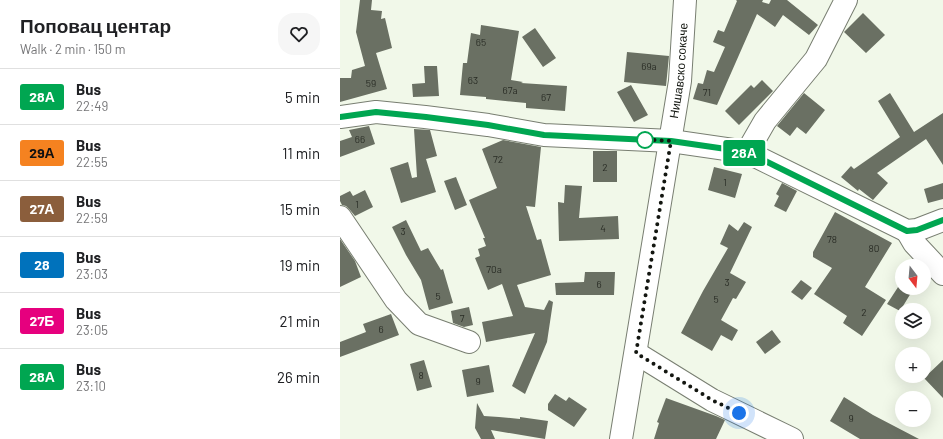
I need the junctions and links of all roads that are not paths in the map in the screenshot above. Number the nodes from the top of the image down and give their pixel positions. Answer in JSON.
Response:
{"nodes":[{"id":1,"x":685,"y":0,"type":"edge"},
{"id":2,"x":846,"y":0,"type":"edge"},
{"id":3,"x":340,"y":117,"type":"edge"},
{"id":4,"x":671,"y":141,"type":"junction"},
{"id":5,"x":746,"y":154,"type":"junction"},
{"id":6,"x":340,"y":217,"type":"edge"},
{"id":7,"x":943,"y":220,"type":"edge"},
{"id":8,"x":907,"y":231,"type":"junction"},
{"id":9,"x":943,"y":274,"type":"edge"},
{"id":10,"x":469,"y":342,"type":"dead end"},
{"id":11,"x":636,"y":353,"type":"junction"},
{"id":12,"x":621,"y":439,"type":"edge"},
{"id":13,"x":792,"y":439,"type":"edge"}],
"edges":[{"from":1,"to":4,"type":"street","name":"Нишавско сокаче"},
{"from":2,"to":5,"type":"street"},
{"from":3,"to":4,"type":"street"},
{"from":4,"to":5,"type":"street"},
{"from":4,"to":11,"type":"street","name":"Нишавско сокаче"},
{"from":5,"to":8,"type":"street"},
{"from":6,"to":10,"type":"street"},
{"from":7,"to":8,"type":"street"},
{"from":8,"to":9,"type":"street"},
{"from":11,"to":12,"type":"street","name":"Нишавско сокаче"},
{"from":11,"to":13,"type":"street"}]}
